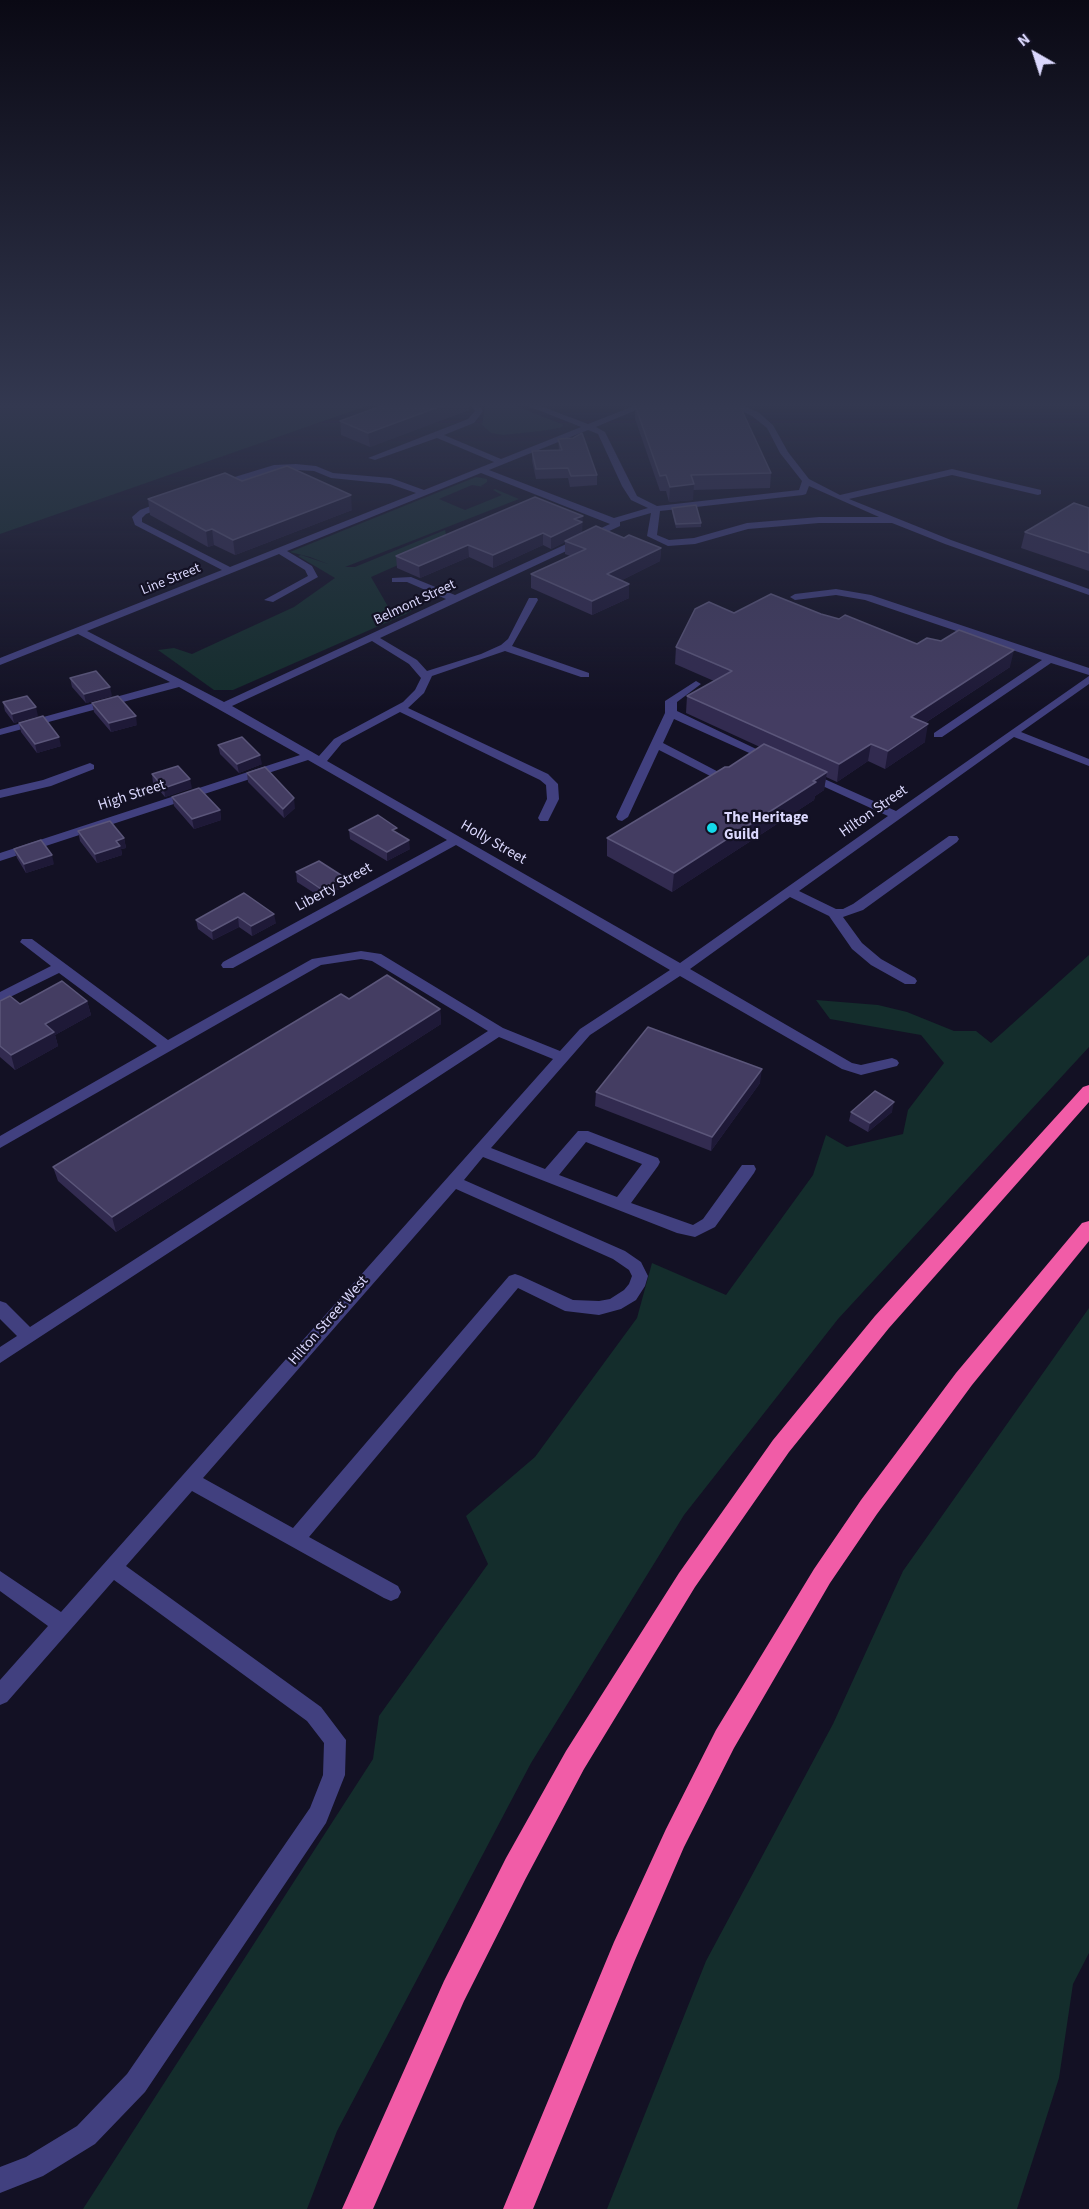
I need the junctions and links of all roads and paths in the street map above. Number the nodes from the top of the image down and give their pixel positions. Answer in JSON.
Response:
{"nodes":[{"id":1,"x":161,"y":505,"type":"edge"},
{"id":2,"x":394,"y":505,"type":"edge"},
{"id":3,"x":572,"y":505,"type":"edge"},
{"id":4,"x":650,"y":505,"type":"edge"},
{"id":5,"x":683,"y":505,"type":"edge"},
{"id":6,"x":856,"y":505,"type":"edge"},
{"id":7,"x":656,"y":508,"type":"junction"},
{"id":8,"x":892,"y":520,"type":"junction"},
{"id":9,"x":615,"y":522,"type":"junction"},
{"id":10,"x":281,"y":551,"type":"junction"},
{"id":11,"x":231,"y":571,"type":"junction"},
{"id":12,"x":395,"y":580,"type":"dead end"},
{"id":13,"x":1089,"y":592,"type":"edge"},
{"id":14,"x":795,"y":597,"type":"dead end"},
{"id":15,"x":454,"y":599,"type":"junction"},
{"id":16,"x":269,"y":600,"type":"dead end"},
{"id":17,"x":534,"y":600,"type":"dead end"},
{"id":18,"x":80,"y":631,"type":"junction"},
{"id":19,"x":372,"y":637,"type":"junction"},
{"id":20,"x":506,"y":646,"type":"junction"},
{"id":21,"x":1050,"y":659,"type":"junction"},
{"id":22,"x":0,"y":662,"type":"edge"},
{"id":23,"x":1089,"y":672,"type":"edge"},
{"id":24,"x":424,"y":675,"type":"junction"},
{"id":25,"x":585,"y":675,"type":"dead end"},
{"id":26,"x":180,"y":683,"type":"junction"},
{"id":27,"x":696,"y":684,"type":"dead end"},
{"id":28,"x":1086,"y":684,"type":"edge"},
{"id":29,"x":224,"y":706,"type":"junction"},
{"id":30,"x":400,"y":708,"type":"junction"},
{"id":31,"x":671,"y":712,"type":"junction"},
{"id":32,"x":0,"y":732,"type":"edge"},
{"id":33,"x":1013,"y":733,"type":"junction"},
{"id":34,"x":938,"y":735,"type":"dead end"},
{"id":35,"x":656,"y":744,"type":"junction"},
{"id":36,"x":314,"y":759,"type":"junction"},
{"id":37,"x":779,"y":762,"type":"edge"},
{"id":38,"x":1089,"y":763,"type":"edge"},
{"id":39,"x":90,"y":767,"type":"dead end"},
{"id":40,"x":800,"y":772,"type":"edge"},
{"id":41,"x":726,"y":779,"type":"edge"},
{"id":42,"x":0,"y":794,"type":"edge"},
{"id":43,"x":897,"y":816,"type":"junction"},
{"id":44,"x":622,"y":817,"type":"dead end"},
{"id":45,"x":544,"y":818,"type":"dead end"},
{"id":46,"x":953,"y":839,"type":"dead end"},
{"id":47,"x":456,"y":840,"type":"junction"},
{"id":48,"x":0,"y":856,"type":"edge"},
{"id":49,"x":790,"y":892,"type":"junction"},
{"id":50,"x":834,"y":913,"type":"junction"},
{"id":51,"x":27,"y":942,"type":"dead end"},
{"id":52,"x":228,"y":964,"type":"dead end"},
{"id":53,"x":60,"y":966,"type":"junction"},
{"id":54,"x":678,"y":970,"type":"junction"},
{"id":55,"x":910,"y":981,"type":"dead end"},
{"id":56,"x":0,"y":998,"type":"edge"},
{"id":57,"x":498,"y":1031,"type":"junction"},
{"id":58,"x":167,"y":1047,"type":"junction"},
{"id":59,"x":562,"y":1057,"type":"junction"},
{"id":60,"x":892,"y":1063,"type":"dead end"},
{"id":61,"x":1089,"y":1091,"type":"edge"},
{"id":62,"x":0,"y":1143,"type":"edge"},
{"id":63,"x":480,"y":1150,"type":"junction"},
{"id":64,"x":748,"y":1169,"type":"dead end"},
{"id":65,"x":548,"y":1177,"type":"junction"},
{"id":66,"x":452,"y":1181,"type":"junction"},
{"id":67,"x":620,"y":1205,"type":"junction"},
{"id":68,"x":1089,"y":1228,"type":"edge"},
{"id":69,"x":0,"y":1308,"type":"edge"},
{"id":70,"x":30,"y":1337,"type":"junction"},
{"id":71,"x":0,"y":1356,"type":"edge"},
{"id":72,"x":189,"y":1480,"type":"junction"},
{"id":73,"x":295,"y":1539,"type":"junction"},
{"id":74,"x":112,"y":1567,"type":"junction"},
{"id":75,"x":0,"y":1580,"type":"edge"},
{"id":76,"x":391,"y":1592,"type":"dead end"},
{"id":77,"x":62,"y":1624,"type":"junction"},
{"id":78,"x":0,"y":1695,"type":"edge"},
{"id":79,"x":0,"y":2180,"type":"edge"},
{"id":80,"x":357,"y":2209,"type":"edge"},
{"id":81,"x":518,"y":2209,"type":"edge"}],
"edges":[{"from":1,"to":11,"type":"street"},
{"from":2,"to":10,"type":"street","name":"Line Street"},
{"from":3,"to":9,"type":"street"},
{"from":4,"to":7,"type":"street"},
{"from":5,"to":7,"type":"street","name":"Belmont Street"},
{"from":6,"to":8,"type":"street"},
{"from":7,"to":8,"type":"street"},
{"from":7,"to":9,"type":"street","name":"Belmont Street"},
{"from":8,"to":13,"type":"street"},
{"from":9,"to":15,"type":"street","name":"Belmont Street"},
{"from":10,"to":11,"type":"street","name":"Line Street"},
{"from":10,"to":16,"type":"street"},
{"from":11,"to":18,"type":"street","name":"Line Street"},
{"from":12,"to":15,"type":"street"},
{"from":14,"to":21,"type":"street"},
{"from":15,"to":19,"type":"street","name":"Belmont Street"},
{"from":17,"to":20,"type":"street"},
{"from":18,"to":22,"type":"street","name":"Line Street"},
{"from":18,"to":26,"type":"street","name":"Holly Street"},
{"from":19,"to":24,"type":"street"},
{"from":19,"to":29,"type":"street","name":"Belmont Street"},
{"from":20,"to":24,"type":"street"},
{"from":20,"to":25,"type":"street"},
{"from":21,"to":23,"type":"street"},
{"from":21,"to":34,"type":"street"},
{"from":24,"to":30,"type":"street"},
{"from":26,"to":29,"type":"street","name":"Holly Street"},
{"from":26,"to":32,"type":"street"},
{"from":27,"to":31,"type":"street"},
{"from":28,"to":33,"type":"street","name":"Hilton Street"},
{"from":29,"to":36,"type":"street","name":"Holly Street"},
{"from":30,"to":36,"type":"street"},
{"from":30,"to":45,"type":"street"},
{"from":31,"to":35,"type":"street"},
{"from":31,"to":37,"type":"street"},
{"from":33,"to":38,"type":"street"},
{"from":33,"to":43,"type":"street","name":"Hilton Street"},
{"from":35,"to":41,"type":"street"},
{"from":35,"to":44,"type":"street"},
{"from":36,"to":47,"type":"street","name":"Holly Street"},
{"from":36,"to":48,"type":"street","name":"High Street"},
{"from":39,"to":42,"type":"street"},
{"from":40,"to":43,"type":"street"},
{"from":43,"to":49,"type":"street","name":"Hilton Street"},
{"from":46,"to":50,"type":"street"},
{"from":47,"to":52,"type":"street","name":"Liberty Street"},
{"from":47,"to":54,"type":"street","name":"Holly Street"},
{"from":49,"to":50,"type":"street"},
{"from":49,"to":54,"type":"street","name":"Hilton Street"},
{"from":50,"to":55,"type":"street"},
{"from":51,"to":53,"type":"street"},
{"from":53,"to":56,"type":"street"},
{"from":53,"to":58,"type":"street"},
{"from":54,"to":59,"type":"street","name":"Hilton Street West"},
{"from":54,"to":60,"type":"street","name":"Holly Street"},
{"from":57,"to":58,"type":"street"},
{"from":57,"to":59,"type":"street"},
{"from":57,"to":70,"type":"street"},
{"from":58,"to":62,"type":"street"},
{"from":59,"to":63,"type":"street","name":"Hilton Street West"},
{"from":61,"to":80,"type":"highway"},
{"from":63,"to":65,"type":"street"},
{"from":63,"to":66,"type":"street","name":"Hilton Street West"},
{"from":64,"to":67,"type":"street"},
{"from":65,"to":67,"type":"street"},
{"from":65,"to":67,"type":"street"},
{"from":66,"to":72,"type":"street","name":"Hilton Street West"},
{"from":66,"to":73,"type":"street"},
{"from":68,"to":81,"type":"highway"},
{"from":69,"to":70,"type":"street"},
{"from":70,"to":71,"type":"street"},
{"from":72,"to":73,"type":"street"},
{"from":72,"to":74,"type":"street","name":"Hilton Street West"},
{"from":73,"to":76,"type":"street"},
{"from":74,"to":77,"type":"street","name":"Hilton Street West"},
{"from":74,"to":79,"type":"street"},
{"from":75,"to":77,"type":"street"},
{"from":77,"to":78,"type":"street","name":"Hilton Street West"}]}
